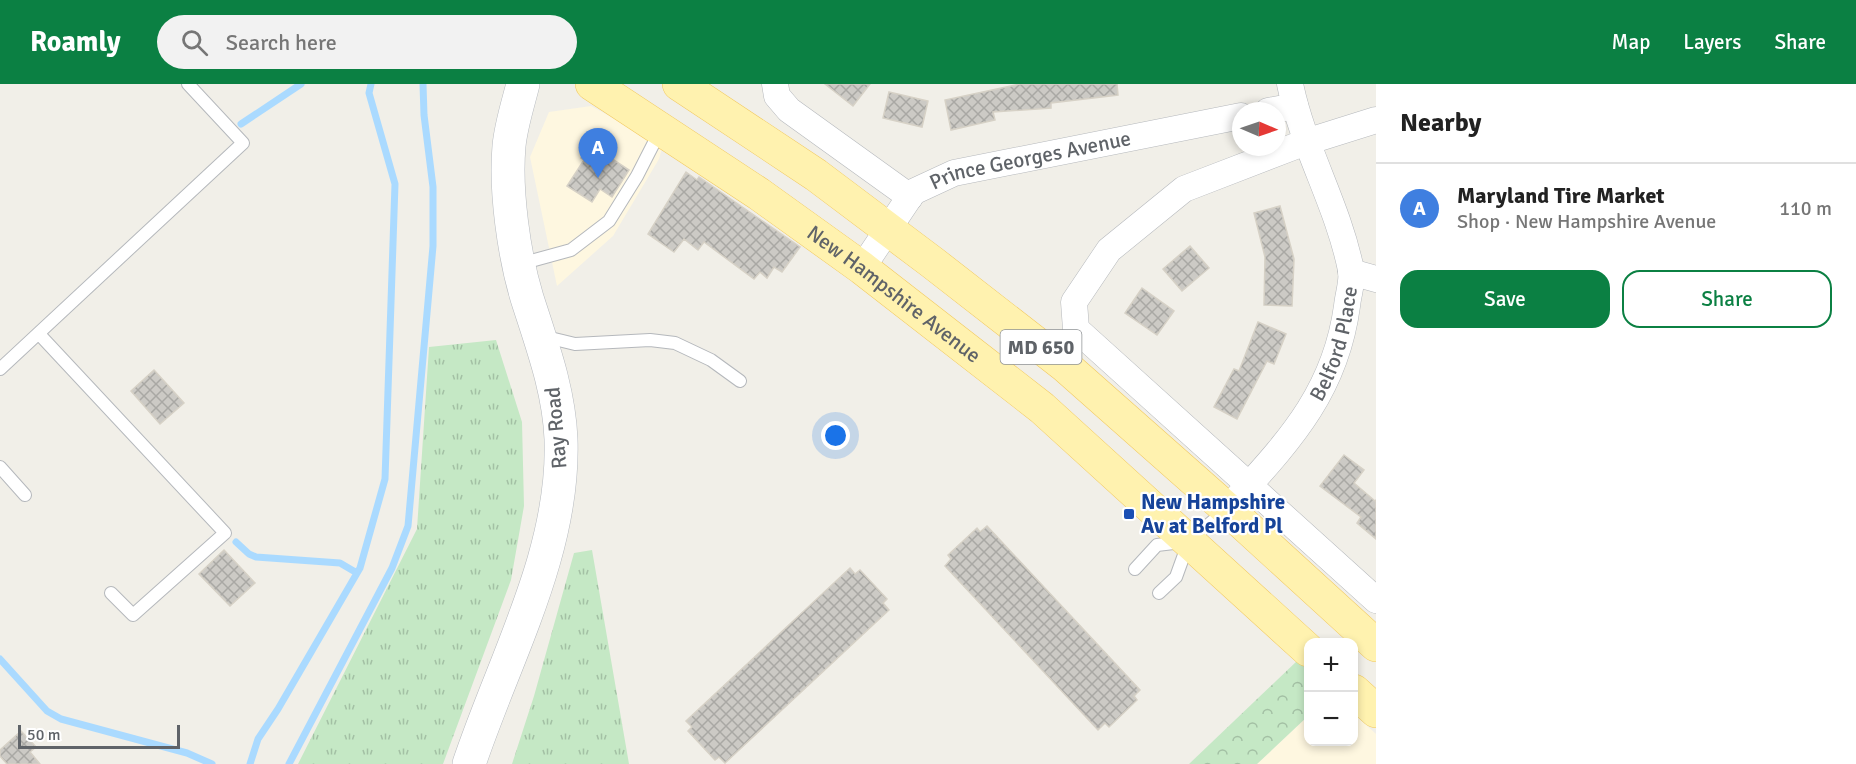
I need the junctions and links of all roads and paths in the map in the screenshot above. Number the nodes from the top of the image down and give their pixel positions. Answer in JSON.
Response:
{"nodes":[{"id":1,"x":188,"y":84,"type":"edge"},
{"id":2,"x":523,"y":84,"type":"edge"},
{"id":3,"x":592,"y":84,"type":"edge"},
{"id":4,"x":679,"y":84,"type":"edge"},
{"id":5,"x":775,"y":84,"type":"edge"},
{"id":6,"x":1292,"y":95,"type":"edge"},
{"id":7,"x":1232,"y":118,"type":"edge"},
{"id":8,"x":1376,"y":120,"type":"edge"},
{"id":9,"x":660,"y":129,"type":"junction"},
{"id":10,"x":1306,"y":142,"type":"junction"},
{"id":11,"x":910,"y":197,"type":"junction"},
{"id":12,"x":889,"y":230,"type":"junction"},
{"id":13,"x":519,"y":264,"type":"junction"},
{"id":14,"x":862,"y":268,"type":"junction"},
{"id":15,"x":1351,"y":272,"type":"junction"},
{"id":16,"x":1376,"y":279,"type":"edge"},
{"id":17,"x":39,"y":334,"type":"junction"},
{"id":18,"x":540,"y":336,"type":"junction"},
{"id":19,"x":0,"y":369,"type":"edge"},
{"id":20,"x":740,"y":381,"type":"dead end"},
{"id":21,"x":0,"y":467,"type":"edge"},
{"id":22,"x":1249,"y":484,"type":"junction"},
{"id":23,"x":25,"y":495,"type":"dead end"},
{"id":24,"x":1227,"y":509,"type":"junction"},
{"id":25,"x":1189,"y":541,"type":"junction"},
{"id":26,"x":1135,"y":569,"type":"dead end"},
{"id":27,"x":1159,"y":592,"type":"dead end"},
{"id":28,"x":111,"y":593,"type":"dead end"},
{"id":29,"x":1376,"y":600,"type":"edge"},
{"id":30,"x":1376,"y":645,"type":"edge"},
{"id":31,"x":1304,"y":646,"type":"edge"},
{"id":32,"x":469,"y":764,"type":"edge"}],
"edges":[{"from":1,"to":17,"type":"lane"},
{"from":2,"to":13,"type":"street","name":"Ray Road"},
{"from":3,"to":9,"type":"main road","name":"New Hampshire Avenue","number":"MD 650"},
{"from":4,"to":12,"type":"main road","number":"MD 650"},
{"from":5,"to":11,"type":"street"},
{"from":6,"to":10,"type":"street","name":"Belford Place"},
{"from":7,"to":11,"type":"street","name":"Prince Georges Avenue"},
{"from":8,"to":10,"type":"street"},
{"from":9,"to":13,"type":"lane"},
{"from":9,"to":14,"type":"main road","name":"New Hampshire Avenue","number":"MD 650"},
{"from":10,"to":15,"type":"street","name":"Belford Place"},
{"from":10,"to":22,"type":"street"},
{"from":11,"to":12,"type":"street","name":"Prince Georges Avenue"},
{"from":12,"to":14,"type":"street","name":"Prince Georges Avenue"},
{"from":12,"to":24,"type":"main road","number":"MD 650"},
{"from":13,"to":18,"type":"street","name":"Ray Road"},
{"from":14,"to":25,"type":"main road","name":"New Hampshire Avenue","number":"MD 650"},
{"from":15,"to":16,"type":"street"},
{"from":15,"to":22,"type":"street","name":"Belford Place"},
{"from":17,"to":19,"type":"lane"},
{"from":17,"to":28,"type":"lane"},
{"from":18,"to":20,"type":"lane"},
{"from":18,"to":32,"type":"street","name":"Ray Road"},
{"from":21,"to":23,"type":"lane"},
{"from":22,"to":24,"type":"street","name":"Belford Place"},
{"from":22,"to":29,"type":"street"},
{"from":24,"to":25,"type":"lane"},
{"from":24,"to":30,"type":"main road","number":"MD 650"},
{"from":25,"to":26,"type":"lane"},
{"from":25,"to":27,"type":"lane"},
{"from":25,"to":31,"type":"main road","name":"New Hampshire Avenue","number":"MD 650"}]}
